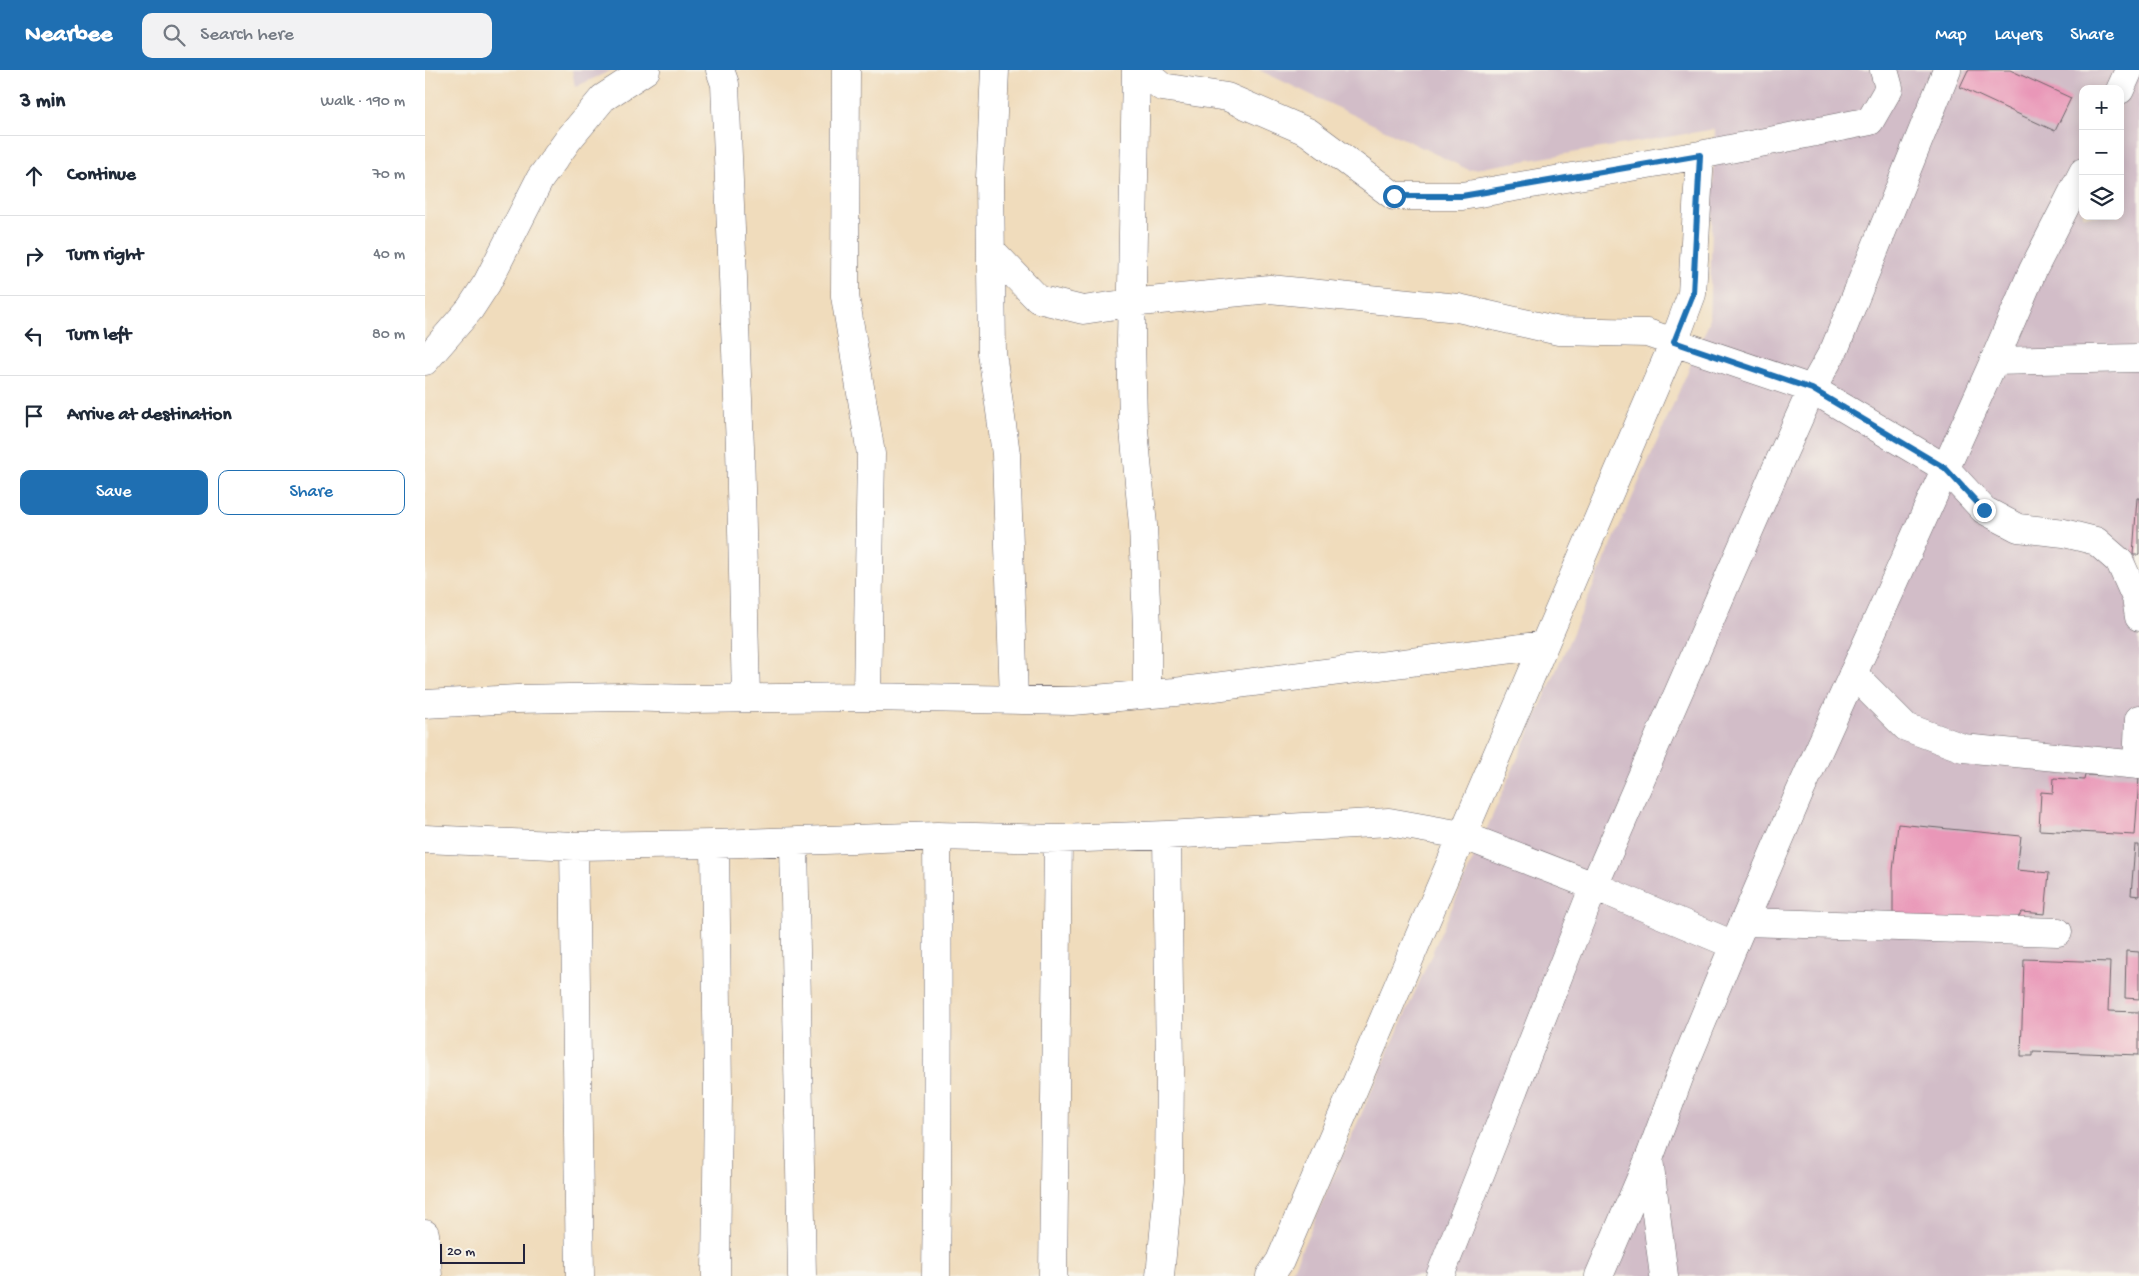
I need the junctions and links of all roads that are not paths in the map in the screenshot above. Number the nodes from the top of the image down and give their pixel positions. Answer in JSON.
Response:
{"nodes":[{"id":1,"x":646,"y":70,"type":"edge"},
{"id":2,"x":720,"y":70,"type":"edge"},
{"id":3,"x":846,"y":70,"type":"edge"},
{"id":4,"x":995,"y":70,"type":"edge"},
{"id":5,"x":1136,"y":70,"type":"edge"},
{"id":6,"x":1142,"y":70,"type":"edge"},
{"id":7,"x":1884,"y":70,"type":"edge"},
{"id":8,"x":1947,"y":70,"type":"edge"},
{"id":9,"x":2129,"y":70,"type":"edge"},
{"id":10,"x":2122,"y":85,"type":"edge"},
{"id":11,"x":1700,"y":155,"type":"junction"},
{"id":12,"x":2081,"y":175,"type":"edge"},
{"id":13,"x":991,"y":250,"type":"junction"},
{"id":14,"x":1130,"y":302,"type":"junction"},
{"id":15,"x":1674,"y":342,"type":"junction"},
{"id":16,"x":2139,"y":358,"type":"edge"},
{"id":17,"x":425,"y":361,"type":"edge"},
{"id":18,"x":1994,"y":361,"type":"junction"},
{"id":19,"x":1812,"y":389,"type":"junction"},
{"id":20,"x":1945,"y":468,"type":"junction"},
{"id":21,"x":2139,"y":617,"type":"edge"},
{"id":22,"x":1544,"y":645,"type":"junction"},
{"id":23,"x":1853,"y":674,"type":"junction"},
{"id":24,"x":1147,"y":694,"type":"junction"},
{"id":25,"x":867,"y":696,"type":"junction"},
{"id":26,"x":746,"y":697,"type":"junction"},
{"id":27,"x":1014,"y":700,"type":"junction"},
{"id":28,"x":425,"y":704,"type":"edge"},
{"id":29,"x":2139,"y":719,"type":"edge"},
{"id":30,"x":2138,"y":765,"type":"edge"},
{"id":31,"x":1167,"y":835,"type":"junction"},
{"id":32,"x":1462,"y":835,"type":"junction"},
{"id":33,"x":937,"y":836,"type":"junction"},
{"id":34,"x":425,"y":839,"type":"edge"},
{"id":35,"x":1058,"y":839,"type":"junction"},
{"id":36,"x":794,"y":842,"type":"junction"},
{"id":37,"x":715,"y":844,"type":"junction"},
{"id":38,"x":575,"y":846,"type":"junction"},
{"id":39,"x":1594,"y":886,"type":"junction"},
{"id":40,"x":2058,"y":932,"type":"dead end"},
{"id":41,"x":1739,"y":933,"type":"junction"},
{"id":42,"x":1649,"y":1160,"type":"junction"},
{"id":43,"x":425,"y":1234,"type":"edge"},
{"id":44,"x":427,"y":1276,"type":"edge"},
{"id":45,"x":580,"y":1276,"type":"edge"},
{"id":46,"x":716,"y":1276,"type":"edge"},
{"id":47,"x":802,"y":1276,"type":"edge"},
{"id":48,"x":936,"y":1276,"type":"edge"},
{"id":49,"x":1053,"y":1276,"type":"edge"},
{"id":50,"x":1161,"y":1276,"type":"edge"},
{"id":51,"x":1270,"y":1276,"type":"edge"},
{"id":52,"x":1440,"y":1276,"type":"edge"},
{"id":53,"x":1599,"y":1276,"type":"edge"},
{"id":54,"x":1663,"y":1276,"type":"edge"}],
"edges":[{"from":1,"to":17,"type":"street"},
{"from":2,"to":26,"type":"street"},
{"from":3,"to":25,"type":"street"},
{"from":4,"to":13,"type":"street"},
{"from":5,"to":14,"type":"street"},
{"from":6,"to":11,"type":"street"},
{"from":7,"to":11,"type":"street"},
{"from":8,"to":19,"type":"street"},
{"from":9,"to":10,"type":"street"},
{"from":11,"to":15,"type":"street"},
{"from":12,"to":18,"type":"street"},
{"from":13,"to":14,"type":"street"},
{"from":13,"to":27,"type":"street"},
{"from":14,"to":15,"type":"street"},
{"from":14,"to":24,"type":"street"},
{"from":15,"to":19,"type":"street"},
{"from":15,"to":22,"type":"street"},
{"from":16,"to":18,"type":"street"},
{"from":18,"to":20,"type":"street"},
{"from":19,"to":20,"type":"street"},
{"from":19,"to":39,"type":"street"},
{"from":20,"to":21,"type":"street"},
{"from":20,"to":23,"type":"street"},
{"from":22,"to":24,"type":"street"},
{"from":22,"to":32,"type":"street"},
{"from":23,"to":30,"type":"street"},
{"from":23,"to":41,"type":"street"},
{"from":24,"to":27,"type":"street"},
{"from":25,"to":26,"type":"street"},
{"from":25,"to":27,"type":"street"},
{"from":26,"to":28,"type":"street"},
{"from":29,"to":30,"type":"street"},
{"from":31,"to":32,"type":"street"},
{"from":31,"to":35,"type":"street"},
{"from":31,"to":50,"type":"street"},
{"from":32,"to":39,"type":"street"},
{"from":32,"to":51,"type":"street"},
{"from":33,"to":35,"type":"street"},
{"from":33,"to":36,"type":"street"},
{"from":33,"to":48,"type":"street"},
{"from":34,"to":38,"type":"street"},
{"from":35,"to":49,"type":"street"},
{"from":36,"to":37,"type":"street"},
{"from":36,"to":47,"type":"street"},
{"from":37,"to":38,"type":"street"},
{"from":37,"to":46,"type":"street"},
{"from":38,"to":45,"type":"street"},
{"from":39,"to":41,"type":"street"},
{"from":39,"to":52,"type":"street"},
{"from":40,"to":41,"type":"street"},
{"from":41,"to":42,"type":"street"},
{"from":42,"to":53,"type":"street"},
{"from":42,"to":54,"type":"street"},
{"from":43,"to":44,"type":"street"}]}
